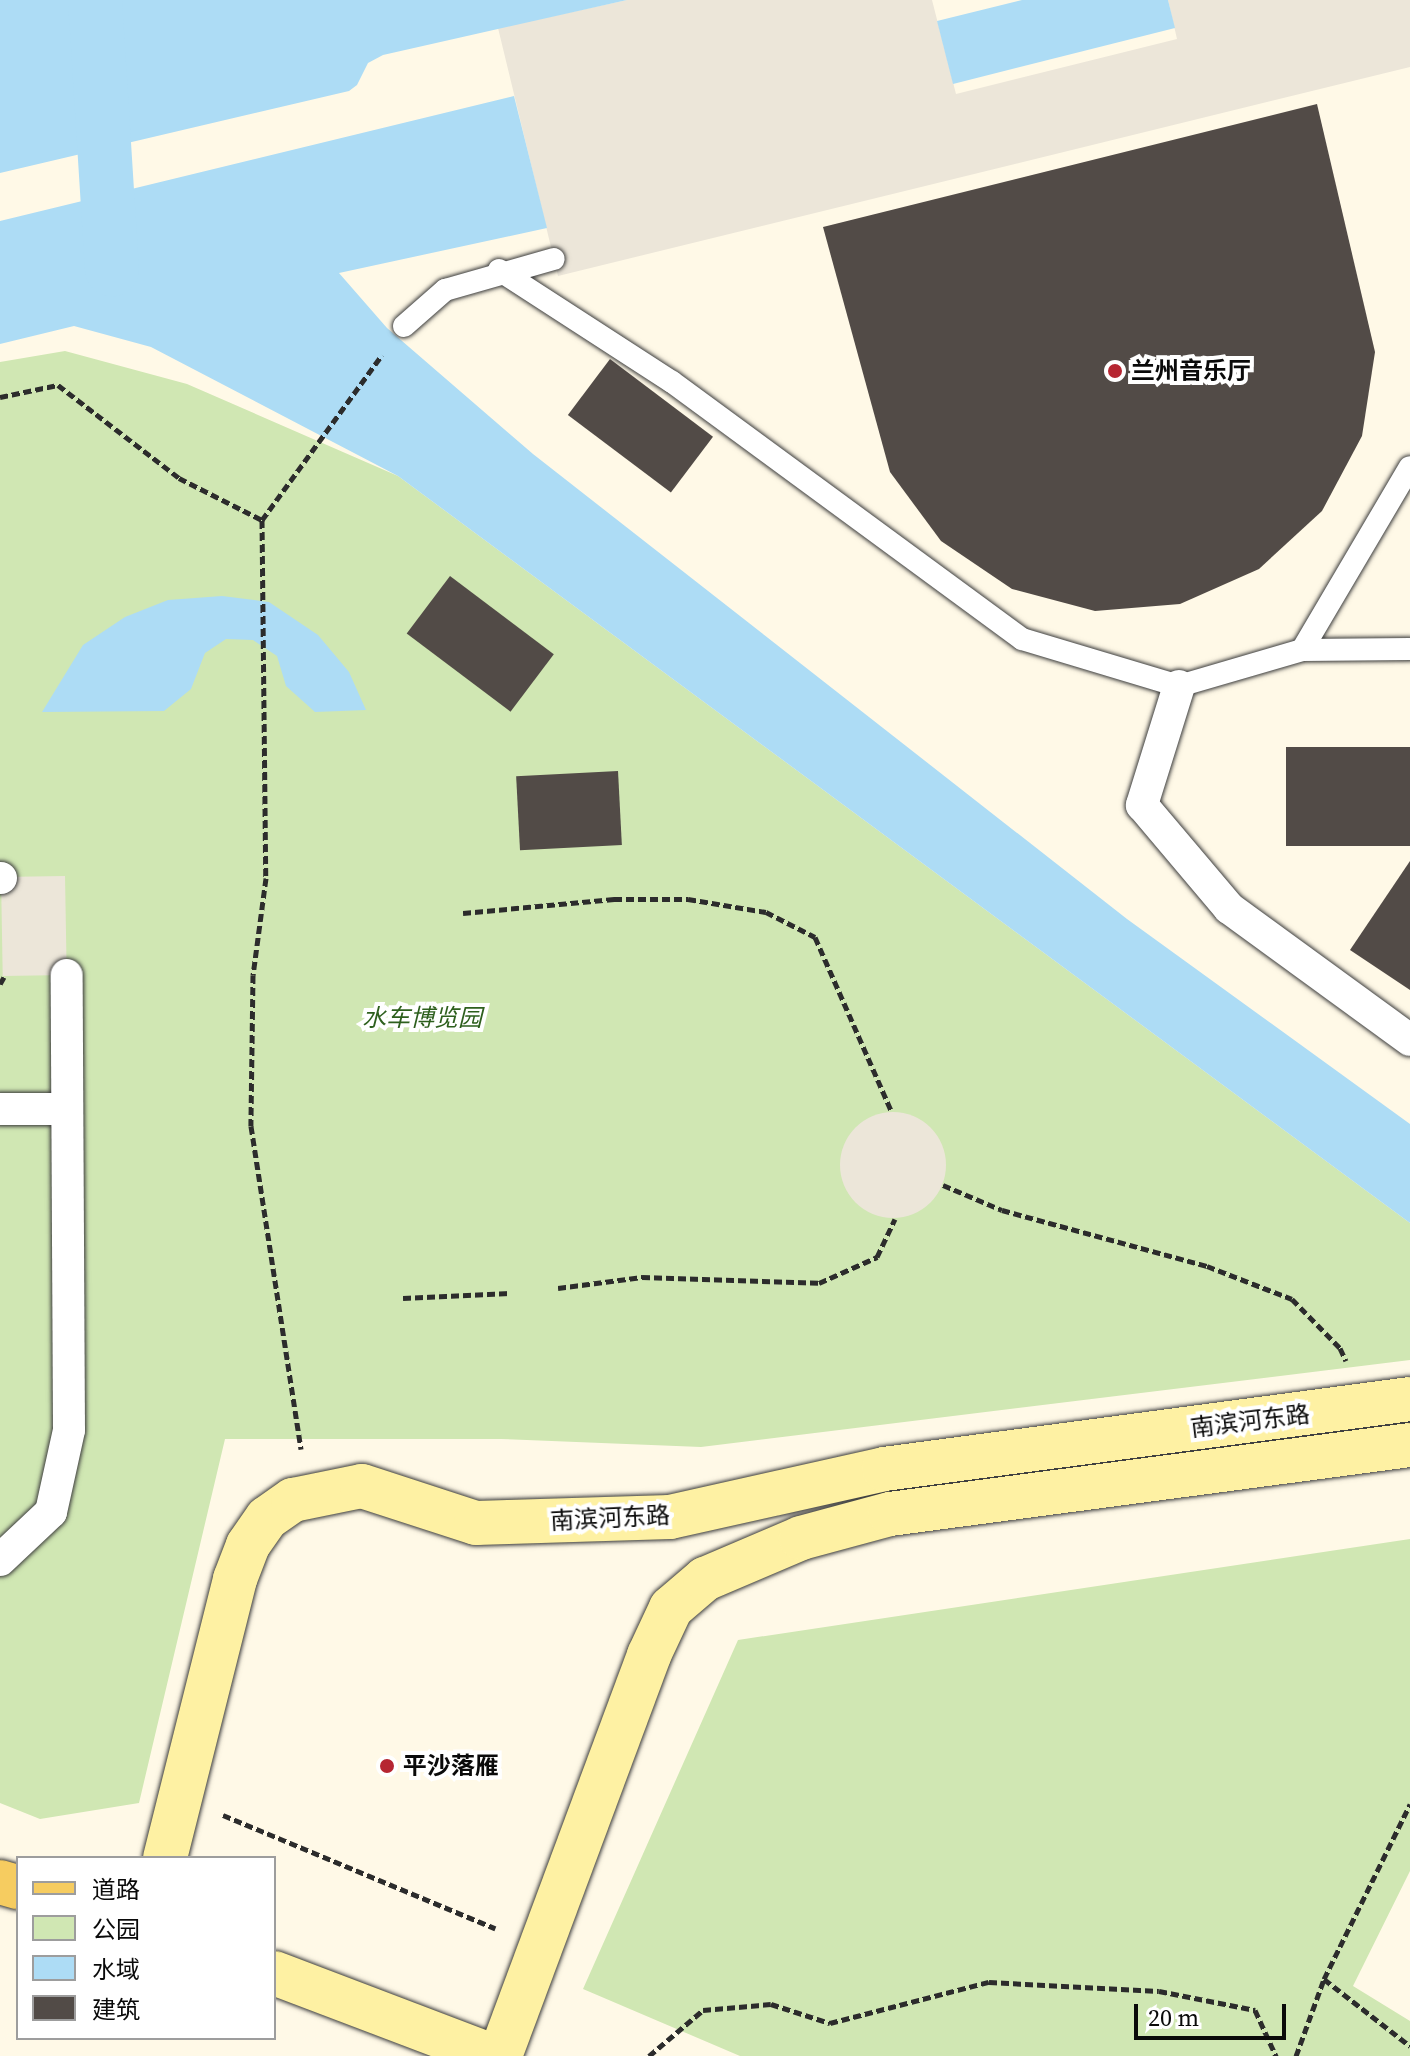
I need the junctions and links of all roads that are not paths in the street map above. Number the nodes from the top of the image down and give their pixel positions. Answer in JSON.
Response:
{"nodes":[{"id":1,"x":554,"y":259,"type":"dead end"},
{"id":2,"x":499,"y":270,"type":"junction"},
{"id":3,"x":404,"y":326,"type":"road end"},
{"id":4,"x":1410,"y":467,"type":"edge"},
{"id":5,"x":1410,"y":649,"type":"edge"},
{"id":6,"x":1302,"y":650,"type":"junction"},
{"id":7,"x":1179,"y":686,"type":"junction"},
{"id":8,"x":67,"y":975,"type":"dead end"},
{"id":9,"x":1410,"y":1040,"type":"edge"},
{"id":10,"x":0,"y":1109,"type":"edge"},
{"id":11,"x":67,"y":1109,"type":"junction"},
{"id":12,"x":1410,"y":1399,"type":"edge"},
{"id":13,"x":1410,"y":1445,"type":"edge"},
{"id":14,"x":0,"y":1560,"type":"edge"},
{"id":15,"x":166,"y":1856,"type":"edge"},
{"id":16,"x":276,"y":1974,"type":"edge"},
{"id":17,"x":492,"y":2056,"type":"edge"},
{"id":18,"x":500,"y":2056,"type":"edge"}],
"edges":[{"from":1,"to":2,"type":"lane"},
{"from":2,"to":3,"type":"lane"},
{"from":2,"to":7,"type":"lane"},
{"from":4,"to":6,"type":"lane"},
{"from":5,"to":6,"type":"lane"},
{"from":6,"to":7,"type":"lane"},
{"from":7,"to":9,"type":"street"},
{"from":8,"to":11,"type":"street"},
{"from":10,"to":11,"type":"street"},
{"from":11,"to":14,"type":"street"},
{"from":12,"to":15,"type":"main road","name":"南滨河东路"},
{"from":13,"to":18,"type":"main road","name":"南滨河东路"},
{"from":16,"to":17,"type":"main road"}]}
